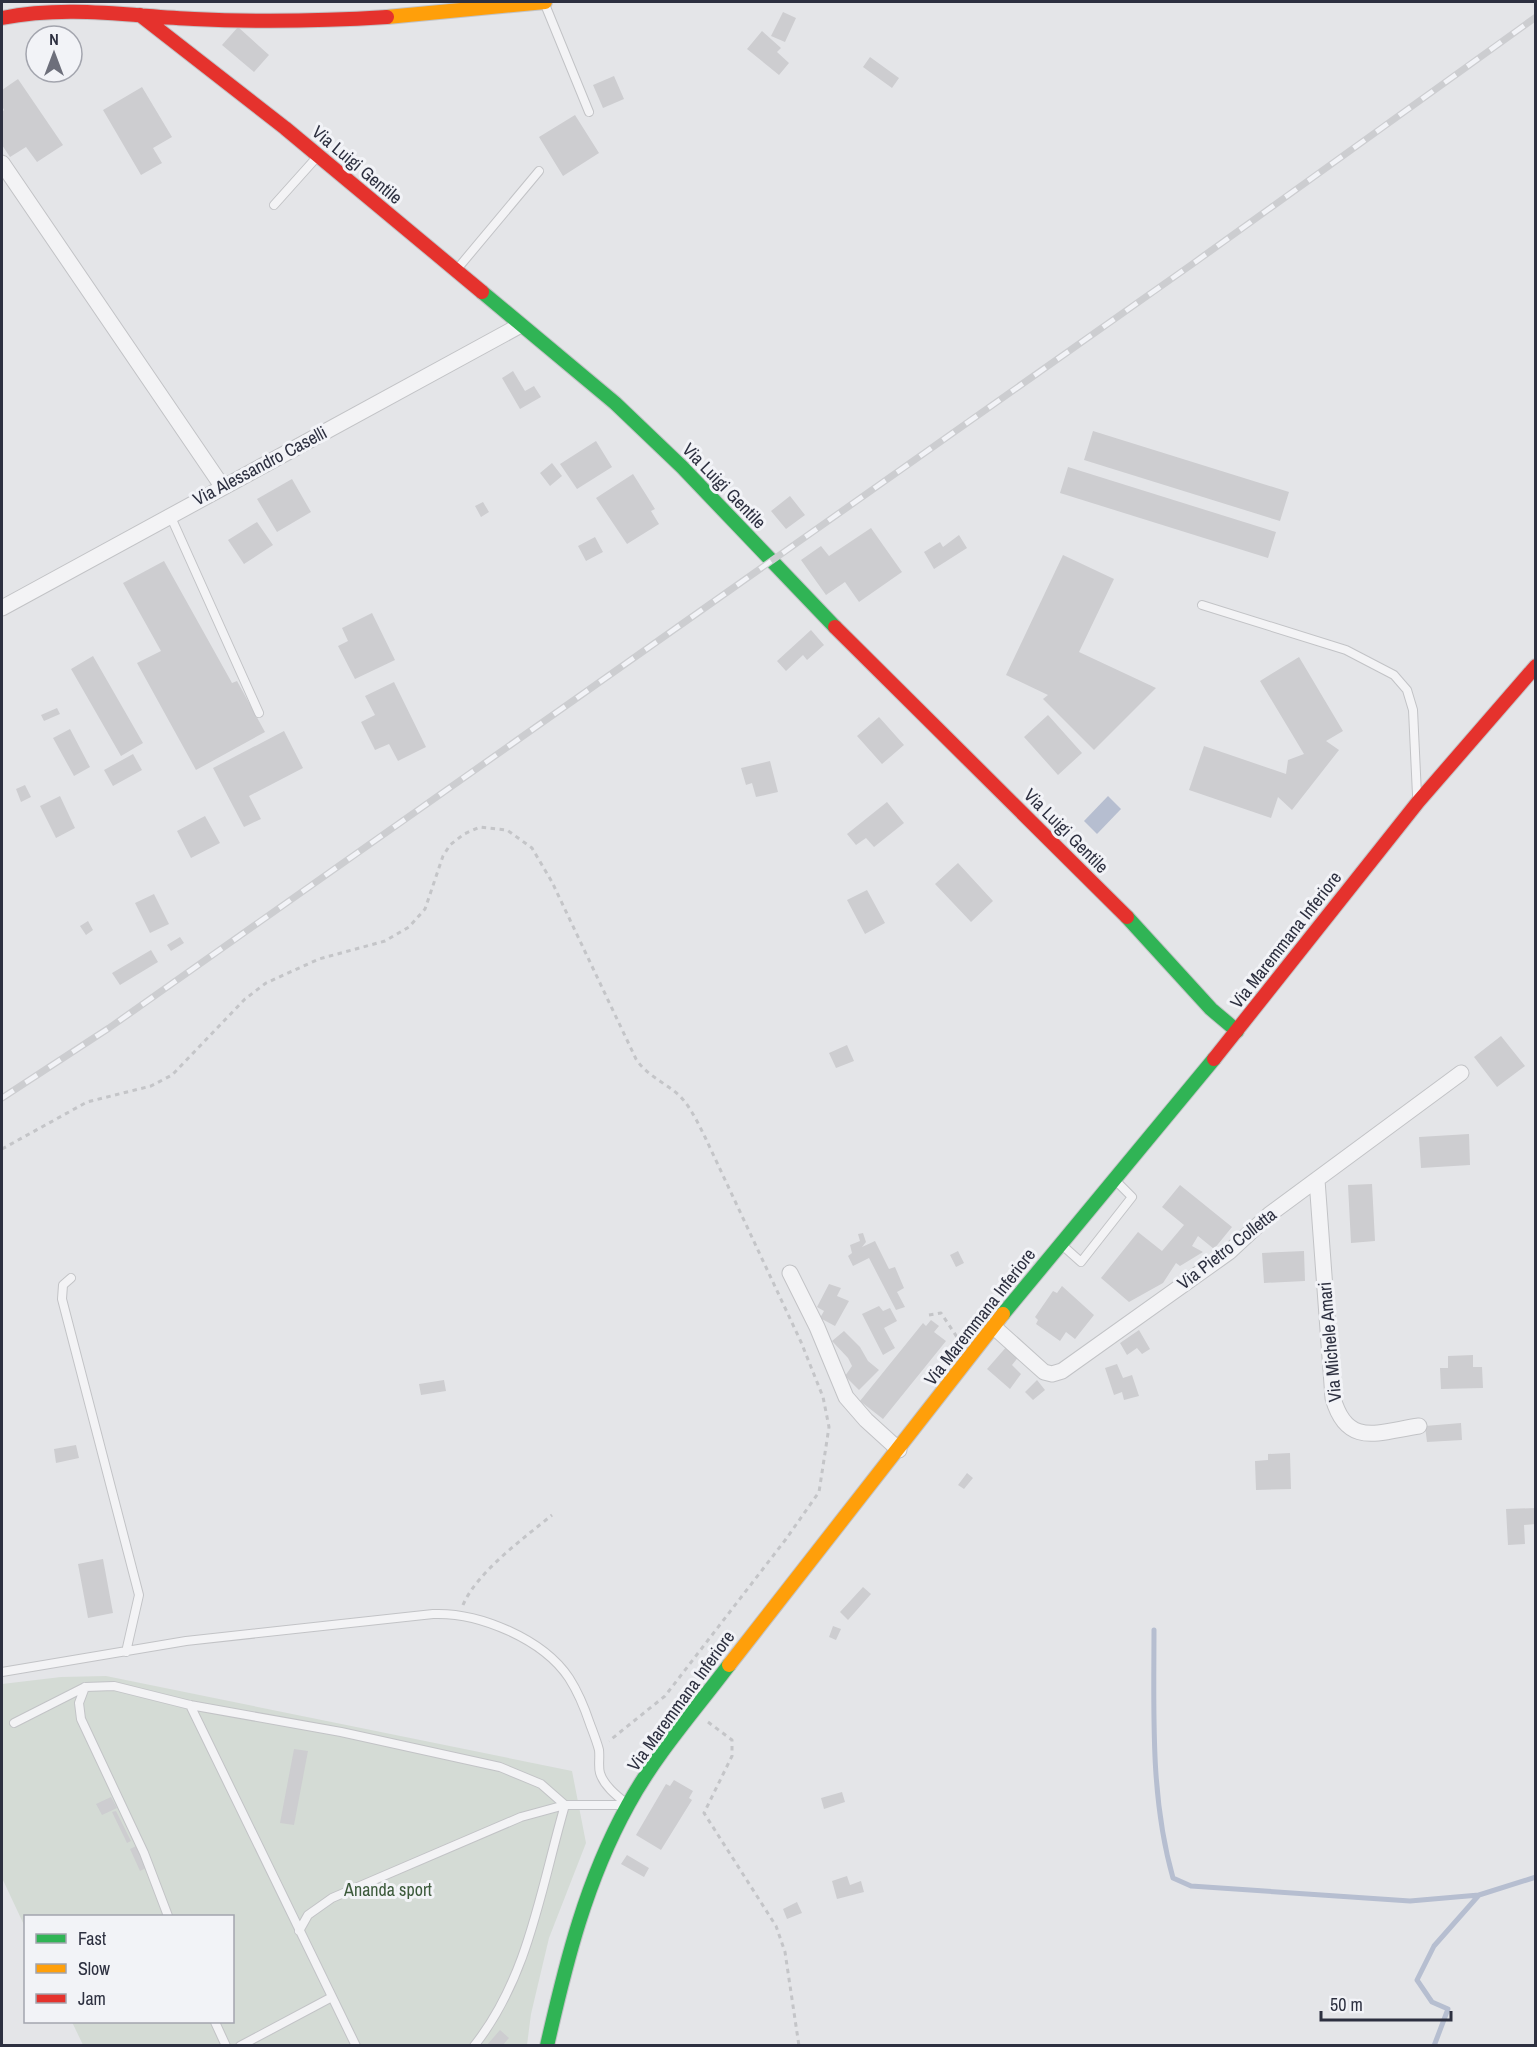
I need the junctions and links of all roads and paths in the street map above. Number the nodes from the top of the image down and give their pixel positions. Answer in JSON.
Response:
{"nodes":[{"id":1,"x":544,"y":2,"type":"edge"},
{"id":2,"x":526,"y":3,"type":"edge"},
{"id":3,"x":48,"y":4,"type":"edge"},
{"id":4,"x":140,"y":15,"type":"junction"},
{"id":5,"x":2,"y":18,"type":"edge"},
{"id":6,"x":589,"y":112,"type":"dead end"},
{"id":7,"x":317,"y":158,"type":"junction"},
{"id":8,"x":2,"y":163,"type":"edge"},
{"id":9,"x":539,"y":171,"type":"dead end"},
{"id":10,"x":274,"y":205,"type":"dead end"},
{"id":11,"x":456,"y":271,"type":"junction"},
{"id":12,"x":519,"y":326,"type":"junction"},
{"id":13,"x":222,"y":486,"type":"junction"},
{"id":14,"x":170,"y":514,"type":"junction"},
{"id":15,"x":1202,"y":605,"type":"dead end"},
{"id":16,"x":2,"y":608,"type":"edge"},
{"id":17,"x":1536,"y":666,"type":"edge"},
{"id":18,"x":260,"y":713,"type":"dead end"},
{"id":19,"x":1418,"y":802,"type":"junction"},
{"id":20,"x":1236,"y":1031,"type":"junction"},
{"id":21,"x":1461,"y":1073,"type":"dead end"},
{"id":22,"x":2,"y":1149,"type":"edge"},
{"id":23,"x":1114,"y":1179,"type":"junction"},
{"id":24,"x":1317,"y":1180,"type":"junction"},
{"id":25,"x":1061,"y":1244,"type":"junction"},
{"id":26,"x":790,"y":1273,"type":"dead end"},
{"id":27,"x":70,"y":1278,"type":"dead end"},
{"id":28,"x":929,"y":1315,"type":"dead end"},
{"id":29,"x":994,"y":1327,"type":"junction"},
{"id":30,"x":970,"y":1357,"type":"junction"},
{"id":31,"x":1419,"y":1426,"type":"dead end"},
{"id":32,"x":899,"y":1450,"type":"junction"},
{"id":33,"x":552,"y":1515,"type":"dead end"},
{"id":34,"x":459,"y":1615,"type":"junction"},
{"id":35,"x":126,"y":1652,"type":"junction"},
{"id":36,"x":2,"y":1672,"type":"edge"},
{"id":37,"x":85,"y":1687,"type":"junction"},
{"id":38,"x":190,"y":1705,"type":"junction"},
{"id":39,"x":695,"y":1712,"type":"junction"},
{"id":40,"x":14,"y":1723,"type":"dead end"},
{"id":41,"x":598,"y":1750,"type":"junction"},
{"id":42,"x":565,"y":1804,"type":"junction"},
{"id":43,"x":628,"y":1805,"type":"junction"},
{"id":44,"x":167,"y":1915,"type":"edge"},
{"id":45,"x":299,"y":1931,"type":"junction"},
{"id":46,"x":332,"y":1997,"type":"junction"},
{"id":47,"x":215,"y":2023,"type":"edge"},
{"id":48,"x":226,"y":2046,"type":"edge"},
{"id":49,"x":240,"y":2046,"type":"edge"},
{"id":50,"x":356,"y":2046,"type":"edge"},
{"id":51,"x":474,"y":2046,"type":"edge"},
{"id":52,"x":547,"y":2046,"type":"edge"},
{"id":53,"x":799,"y":2046,"type":"edge"}],
"edges":[{"from":1,"to":2,"type":"main road"},
{"from":1,"to":6,"type":"lane"},
{"from":2,"to":4,"type":"main road"},
{"from":3,"to":4,"type":"main road"},
{"from":3,"to":5,"type":"main road"},
{"from":4,"to":7,"type":"main road","name":"Via Luigi Gentile"},
{"from":7,"to":10,"type":"lane"},
{"from":7,"to":11,"type":"main road","name":"Via Luigi Gentile"},
{"from":8,"to":13,"type":"street"},
{"from":9,"to":11,"type":"lane"},
{"from":11,"to":12,"type":"main road","name":"Via Luigi Gentile"},
{"from":12,"to":13,"type":"street","name":"Via Alessandro Caselli"},
{"from":12,"to":20,"type":"main road","name":"Via Luigi Gentile"},
{"from":13,"to":14,"type":"street","name":"Via Alessandro Caselli"},
{"from":14,"to":16,"type":"street","name":"Via Alessandro Caselli"},
{"from":14,"to":18,"type":"lane"},
{"from":15,"to":19,"type":"lane"},
{"from":17,"to":19,"type":"main road","name":"Via Maremmana Inferiore"},
{"from":19,"to":20,"type":"main road","name":"Via Maremmana Inferiore"},
{"from":20,"to":23,"type":"main road","name":"Via Maremmana Inferiore"},
{"from":21,"to":24,"type":"street","name":"Via Pietro Colletta"},
{"from":22,"to":41,"type":"path"},
{"from":23,"to":25,"type":"main road","name":"Via Maremmana Inferiore"},
{"from":23,"to":25,"type":"lane"},
{"from":24,"to":29,"type":"street","name":"Via Pietro Colletta"},
{"from":24,"to":31,"type":"street","name":"Via Michele Amari"},
{"from":25,"to":29,"type":"main road","name":"Via Maremmana Inferiore"},
{"from":26,"to":32,"type":"street"},
{"from":27,"to":35,"type":"lane"},
{"from":28,"to":30,"type":"path"},
{"from":29,"to":30,"type":"main road","name":"Via Maremmana Inferiore"},
{"from":30,"to":32,"type":"main road","name":"Via Maremmana Inferiore"},
{"from":32,"to":39,"type":"main road","name":"Via Maremmana Inferiore"},
{"from":33,"to":34,"type":"path"},
{"from":34,"to":35,"type":"lane"},
{"from":34,"to":41,"type":"lane"},
{"from":35,"to":36,"type":"lane"},
{"from":37,"to":38,"type":"lane"},
{"from":37,"to":40,"type":"lane"},
{"from":37,"to":44,"type":"lane"},
{"from":38,"to":42,"type":"lane"},
{"from":38,"to":45,"type":"lane"},
{"from":39,"to":43,"type":"main road","name":"Via Maremmana Inferiore"},
{"from":39,"to":53,"type":"path"},
{"from":41,"to":43,"type":"lane"},
{"from":42,"to":43,"type":"lane"},
{"from":42,"to":45,"type":"lane"},
{"from":42,"to":51,"type":"lane"},
{"from":43,"to":52,"type":"main road","name":"Via Maremmana Inferiore"},
{"from":45,"to":46,"type":"lane"},
{"from":46,"to":49,"type":"lane"},
{"from":46,"to":50,"type":"lane"},
{"from":47,"to":48,"type":"lane"}]}
